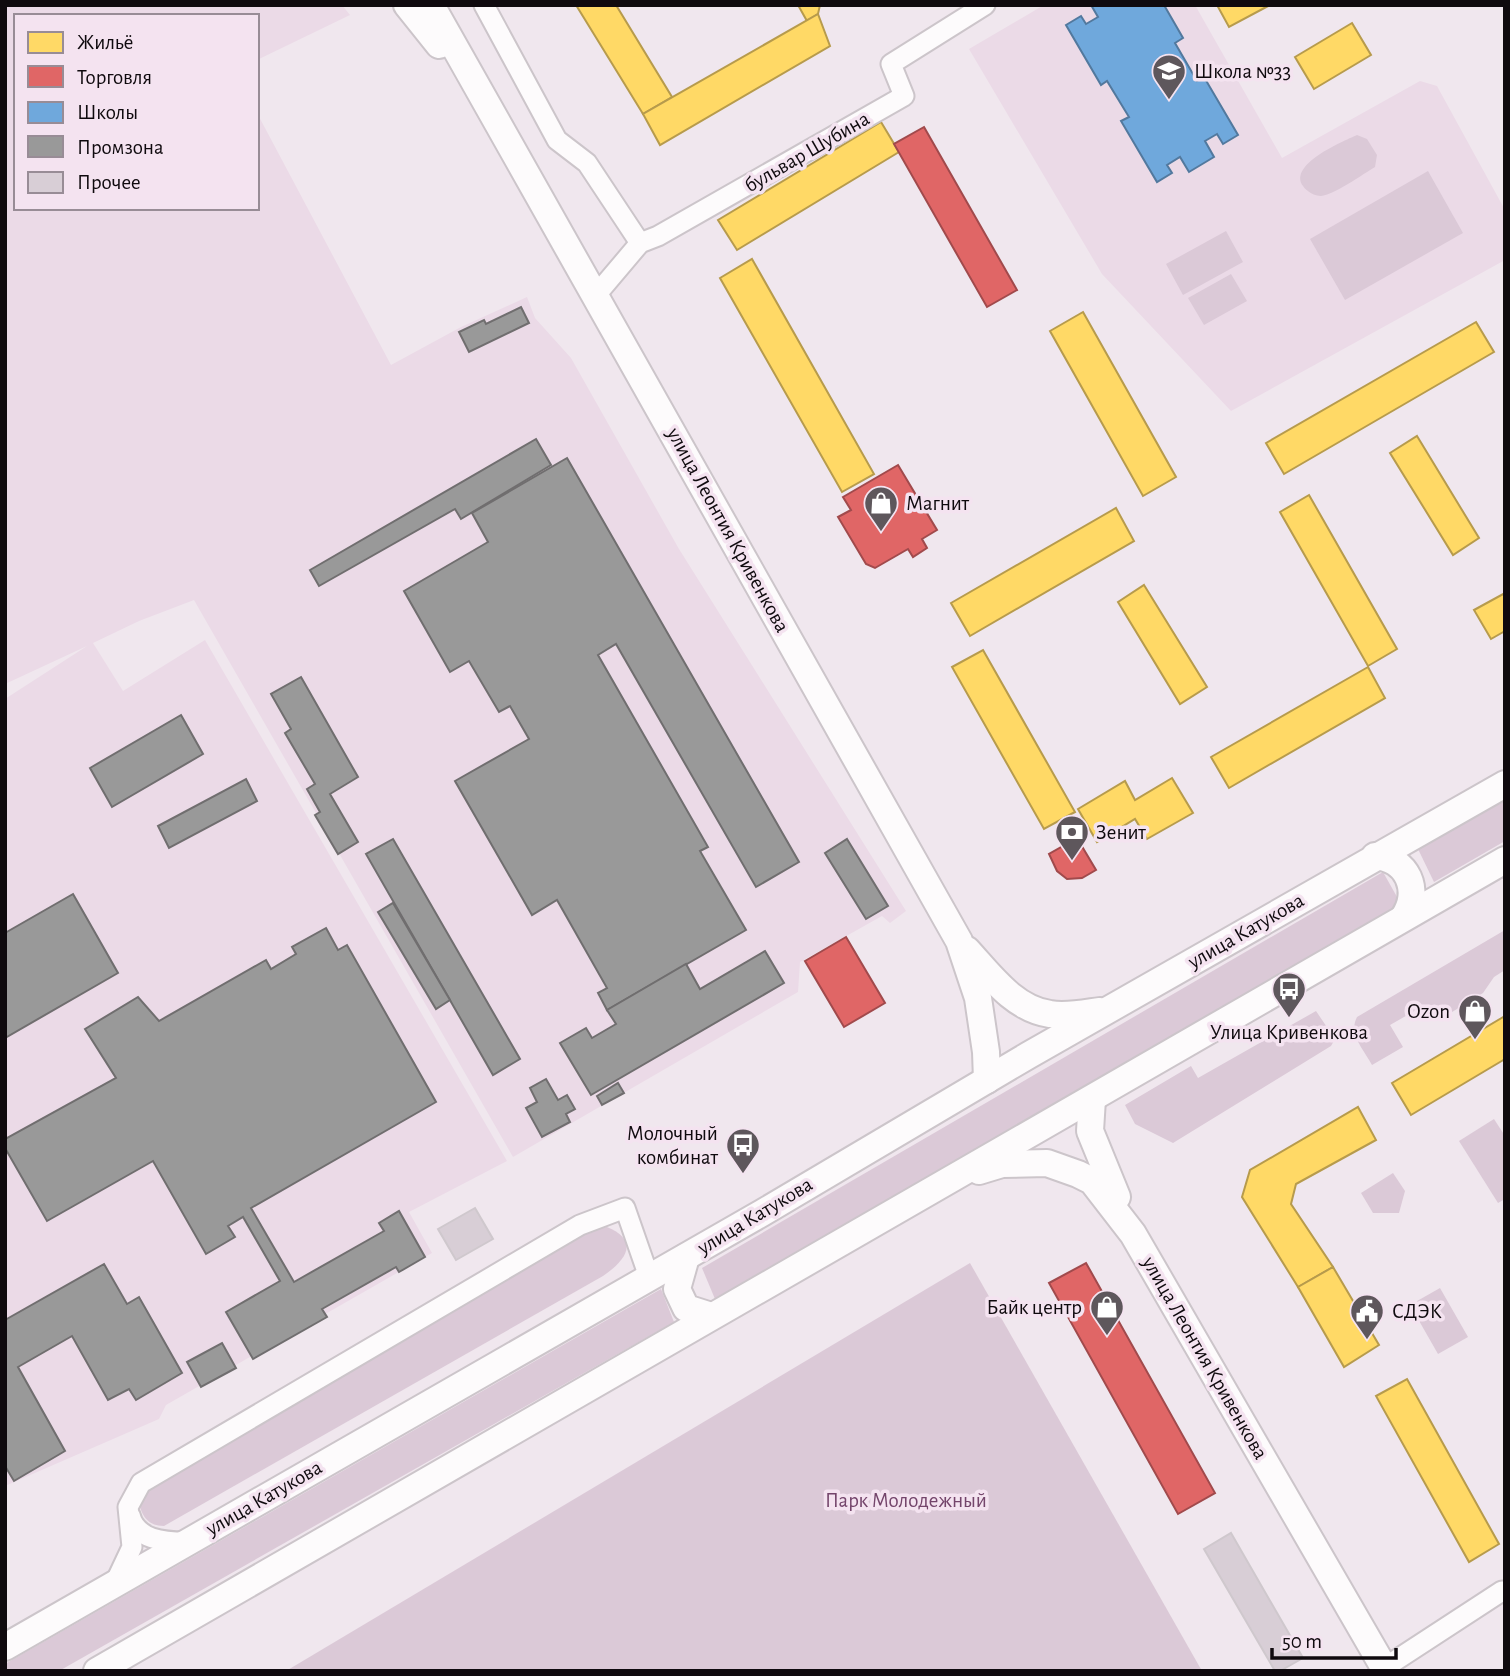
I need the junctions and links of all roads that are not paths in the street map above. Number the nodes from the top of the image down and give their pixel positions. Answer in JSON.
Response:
{"nodes":[{"id":1,"x":407,"y":5,"type":"edge"},
{"id":2,"x":431,"y":5,"type":"edge"},
{"id":3,"x":484,"y":5,"type":"edge"},
{"id":4,"x":985,"y":5,"type":"edge"},
{"id":5,"x":497,"y":119,"type":"junction"},
{"id":6,"x":640,"y":243,"type":"junction"},
{"id":7,"x":596,"y":295,"type":"junction"},
{"id":8,"x":1505,"y":784,"type":"edge"},
{"id":9,"x":1375,"y":856,"type":"junction"},
{"id":10,"x":1505,"y":860,"type":"edge"},
{"id":11,"x":1404,"y":917,"type":"junction"},
{"id":12,"x":959,"y":941,"type":"junction"},
{"id":13,"x":1108,"y":1010,"type":"junction"},
{"id":14,"x":987,"y":1080,"type":"junction"},
{"id":15,"x":1092,"y":1099,"type":"junction"},
{"id":16,"x":947,"y":1181,"type":"junction"},
{"id":17,"x":1133,"y":1234,"type":"junction"},
{"id":18,"x":685,"y":1256,"type":"junction"},
{"id":19,"x":649,"y":1278,"type":"junction"},
{"id":20,"x":710,"y":1316,"type":"junction"},
{"id":21,"x":128,"y":1507,"type":"junction"},
{"id":22,"x":186,"y":1542,"type":"junction"},
{"id":23,"x":115,"y":1583,"type":"junction"},
{"id":24,"x":1505,"y":1591,"type":"edge"},
{"id":25,"x":5,"y":1647,"type":"edge"},
{"id":26,"x":1385,"y":1669,"type":"edge"},
{"id":27,"x":97,"y":1671,"type":"edge"}],
"edges":[{"from":1,"to":5,"type":"main road","name":"улица Леонтия Кривенкова"},
{"from":2,"to":5,"type":"main road","name":"улица Леонтия Кривенкова"},
{"from":3,"to":6,"type":"street"},
{"from":4,"to":6,"type":"street","name":"бульвар Шубина"},
{"from":5,"to":7,"type":"main road","name":"улица Леонтия Кривенкова"},
{"from":6,"to":7,"type":"street","name":"бульвар Шубина"},
{"from":7,"to":12,"type":"main road","name":"улица Леонтия Кривенкова"},
{"from":8,"to":9,"type":"main road","name":"улица Катукова"},
{"from":9,"to":11,"type":"main road"},
{"from":9,"to":13,"type":"main road","name":"улица Катукова"},
{"from":10,"to":11,"type":"main road"},
{"from":11,"to":15,"type":"main road"},
{"from":12,"to":13,"type":"main road"},
{"from":12,"to":14,"type":"main road"},
{"from":13,"to":14,"type":"main road","name":"улица Катукова"},
{"from":14,"to":18,"type":"main road","name":"улица Катукова"},
{"from":15,"to":16,"type":"main road"},
{"from":15,"to":17,"type":"main road"},
{"from":16,"to":17,"type":"main road","name":"улица Леонтия Кривенкова"},
{"from":16,"to":20,"type":"main road"},
{"from":17,"to":26,"type":"main road","name":"улица Леонтия Кривенкова"},
{"from":18,"to":19,"type":"main road","name":"улица Катукова"},
{"from":18,"to":20,"type":"main road"},
{"from":19,"to":21,"type":"street"},
{"from":19,"to":22,"type":"main road","name":"улица Катукова"},
{"from":20,"to":27,"type":"main road"},
{"from":21,"to":22,"type":"street"},
{"from":21,"to":23,"type":"street"},
{"from":22,"to":23,"type":"main road","name":"улица Катукова"},
{"from":23,"to":25,"type":"main road","name":"улица Катукова"},
{"from":24,"to":26,"type":"street"}]}
